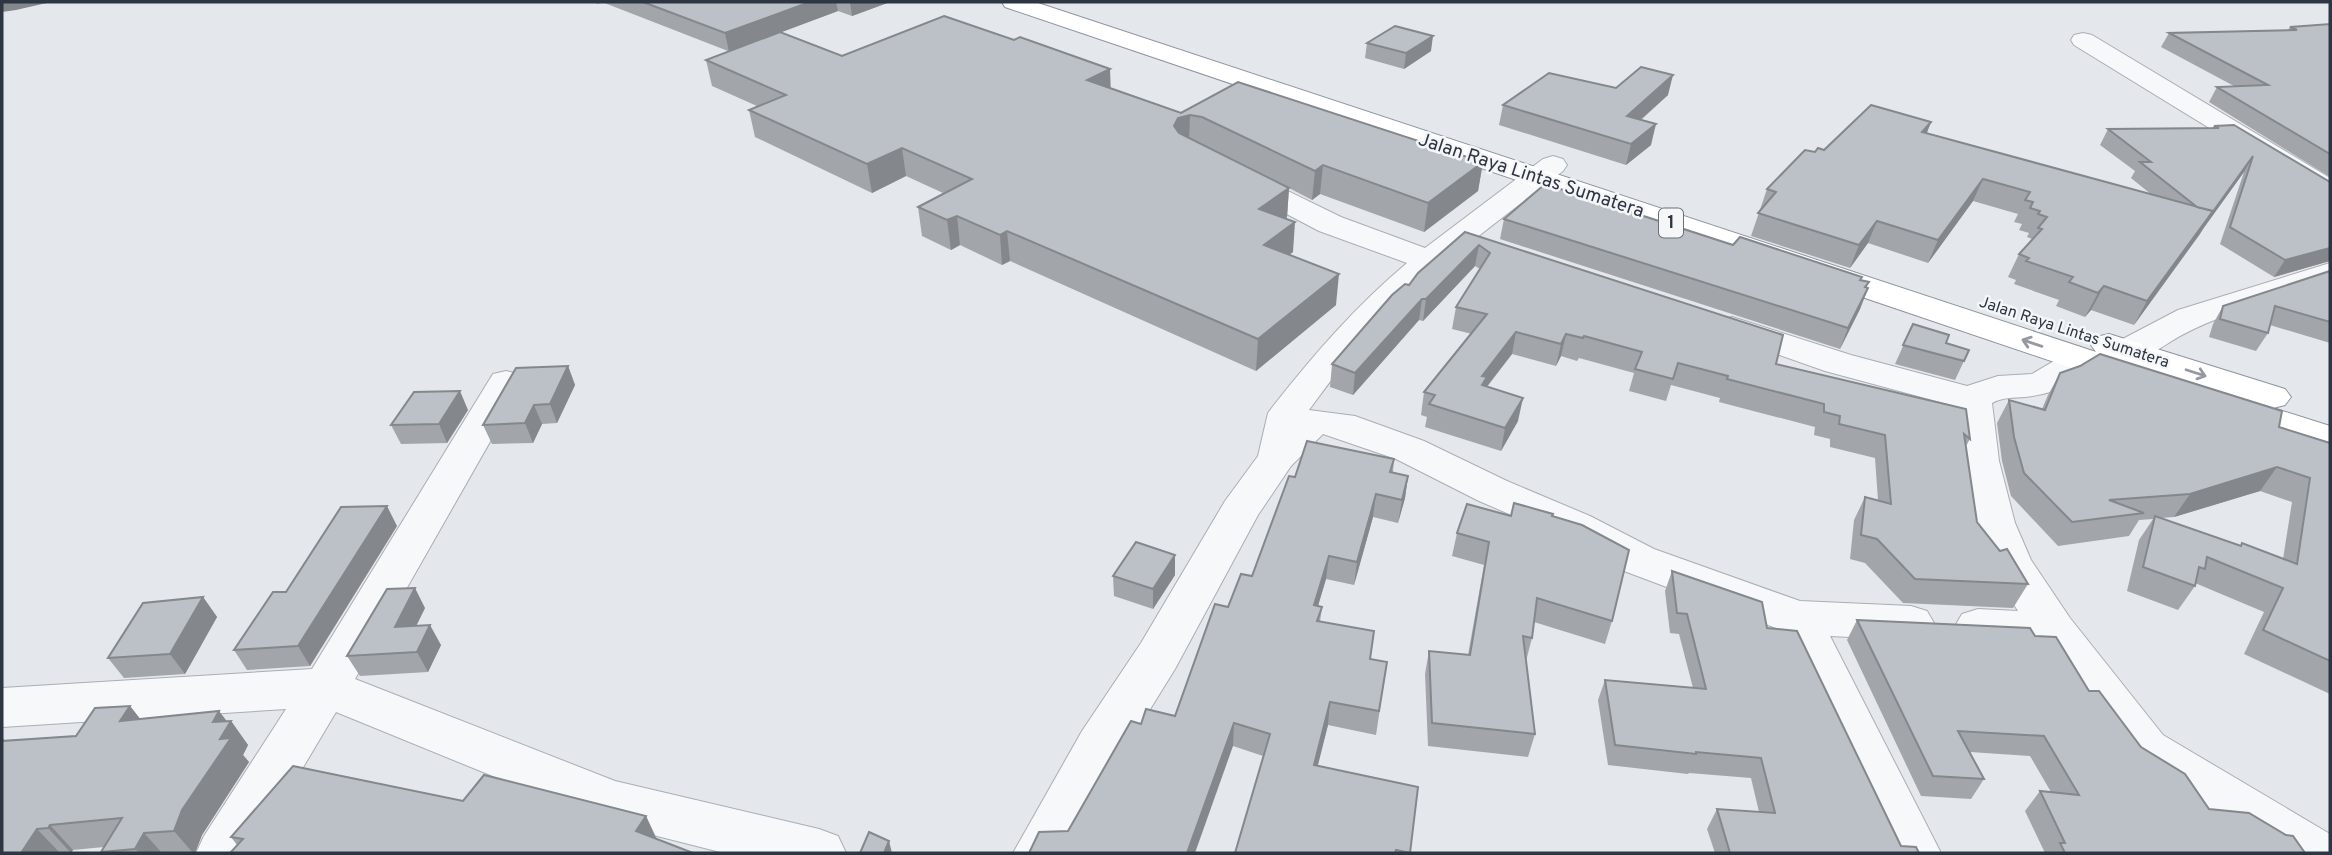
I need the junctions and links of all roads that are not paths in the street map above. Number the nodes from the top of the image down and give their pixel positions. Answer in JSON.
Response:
{"nodes":[{"id":1,"x":1013,"y":2,"type":"edge"},
{"id":2,"x":1060,"y":2,"type":"edge"},
{"id":3,"x":2083,"y":40,"type":"dead end"},
{"id":4,"x":1213,"y":165,"type":"edge"},
{"id":5,"x":1543,"y":171,"type":"junction"},
{"id":6,"x":2330,"y":190,"type":"edge"},
{"id":7,"x":1460,"y":250,"type":"junction"},
{"id":8,"x":2330,"y":272,"type":"edge"},
{"id":9,"x":1698,"y":316,"type":"edge"},
{"id":10,"x":2128,"y":351,"type":"junction"},
{"id":11,"x":2082,"y":360,"type":"junction"},
{"id":12,"x":506,"y":382,"type":"edge"},
{"id":13,"x":1973,"y":398,"type":"junction"},
{"id":14,"x":2330,"y":416,"type":"edge"},
{"id":15,"x":2330,"y":439,"type":"edge"},
{"id":16,"x":1277,"y":457,"type":"junction"},
{"id":17,"x":1798,"y":618,"type":"junction"},
{"id":18,"x":2054,"y":630,"type":"junction"},
{"id":19,"x":327,"y":687,"type":"junction"},
{"id":20,"x":2,"y":708,"type":"edge"},
{"id":21,"x":223,"y":853,"type":"edge"},
{"id":22,"x":819,"y":853,"type":"edge"},
{"id":23,"x":1040,"y":853,"type":"edge"},
{"id":24,"x":1914,"y":853,"type":"edge"},
{"id":25,"x":2314,"y":853,"type":"edge"}],
"edges":[{"from":1,"to":5,"type":"highway","name":"Jalan Raya Lintas Sumatera","number":"1"},
{"from":2,"to":5,"type":"highway","name":"Jalan Raya Lintas Sumatera","number":"1"},
{"from":3,"to":6,"type":"street"},
{"from":4,"to":7,"type":"street"},
{"from":5,"to":7,"type":"street"},
{"from":5,"to":10,"type":"highway","name":"Jalan Raya Lintas Sumatera","number":"1"},
{"from":11,"to":5,"type":"highway","name":"Jalan Raya Lintas Sumatera","number":"1","one_way":true},
{"from":7,"to":16,"type":"street"},
{"from":8,"to":10,"type":"street"},
{"from":9,"to":13,"type":"street"},
{"from":10,"to":14,"type":"highway","name":"Jalan Raya Lintas Sumatera","number":"1","one_way":true},
{"from":11,"to":13,"type":"street"},
{"from":11,"to":15,"type":"highway","name":"Jalan Raya Lintas Sumatera","number":"1"},
{"from":12,"to":19,"type":"street"},
{"from":13,"to":18,"type":"street"},
{"from":16,"to":17,"type":"street"},
{"from":16,"to":23,"type":"street"},
{"from":17,"to":18,"type":"street"},
{"from":17,"to":24,"type":"street"},
{"from":18,"to":25,"type":"street"},
{"from":19,"to":20,"type":"street"},
{"from":19,"to":21,"type":"street"},
{"from":19,"to":22,"type":"street"}]}
